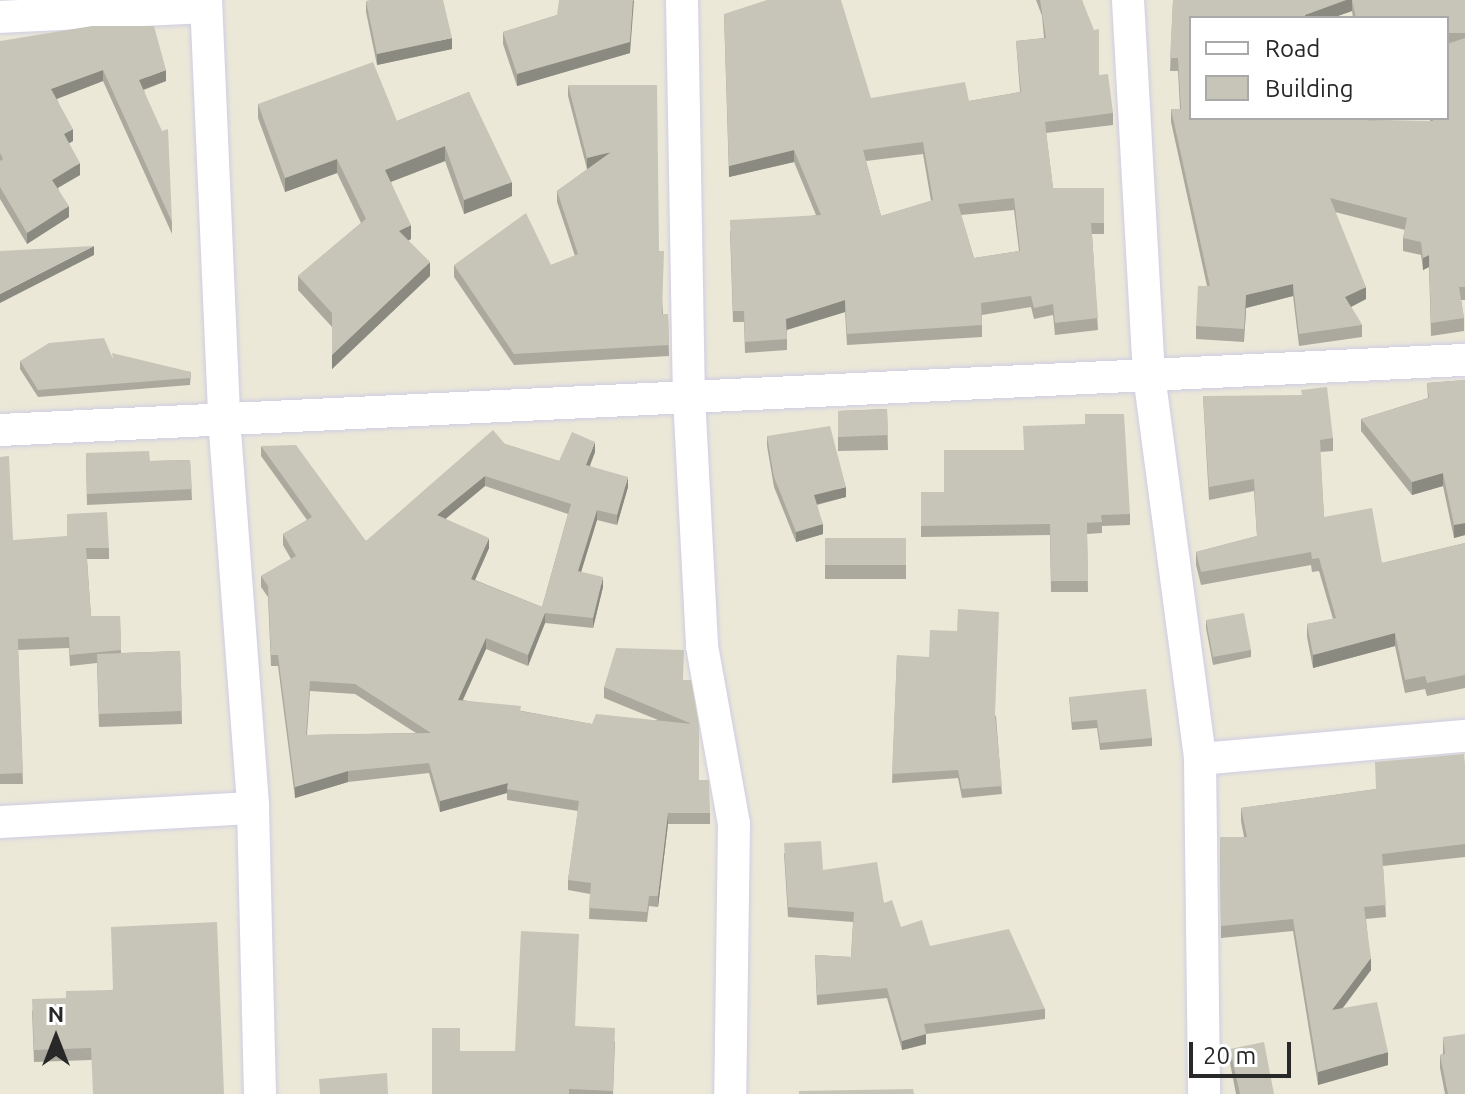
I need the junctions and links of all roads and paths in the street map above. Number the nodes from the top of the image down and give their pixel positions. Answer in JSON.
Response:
{"nodes":[{"id":1,"x":682,"y":0,"type":"edge"},
{"id":2,"x":1128,"y":0,"type":"edge"},
{"id":3,"x":206,"y":3,"type":"edge"},
{"id":4,"x":0,"y":17,"type":"edge"},
{"id":5,"x":1465,"y":360,"type":"edge"},
{"id":6,"x":1149,"y":375,"type":"junction"},
{"id":7,"x":689,"y":396,"type":"junction"},
{"id":8,"x":224,"y":418,"type":"junction"},
{"id":9,"x":0,"y":430,"type":"edge"},
{"id":10,"x":1465,"y":736,"type":"edge"},
{"id":11,"x":1200,"y":759,"type":"junction"},
{"id":12,"x":253,"y":808,"type":"junction"},
{"id":13,"x":0,"y":822,"type":"edge"},
{"id":14,"x":260,"y":1094,"type":"edge"},
{"id":15,"x":730,"y":1094,"type":"edge"},
{"id":16,"x":1204,"y":1094,"type":"edge"}],
"edges":[{"from":1,"to":7,"type":"street"},
{"from":2,"to":6,"type":"street"},
{"from":3,"to":4,"type":"street"},
{"from":3,"to":8,"type":"street"},
{"from":5,"to":6,"type":"street"},
{"from":6,"to":7,"type":"street"},
{"from":6,"to":11,"type":"street"},
{"from":7,"to":8,"type":"street"},
{"from":7,"to":15,"type":"street"},
{"from":8,"to":9,"type":"street"},
{"from":8,"to":12,"type":"street"},
{"from":10,"to":11,"type":"street"},
{"from":11,"to":16,"type":"street"},
{"from":12,"to":13,"type":"street"},
{"from":12,"to":14,"type":"street"}]}
